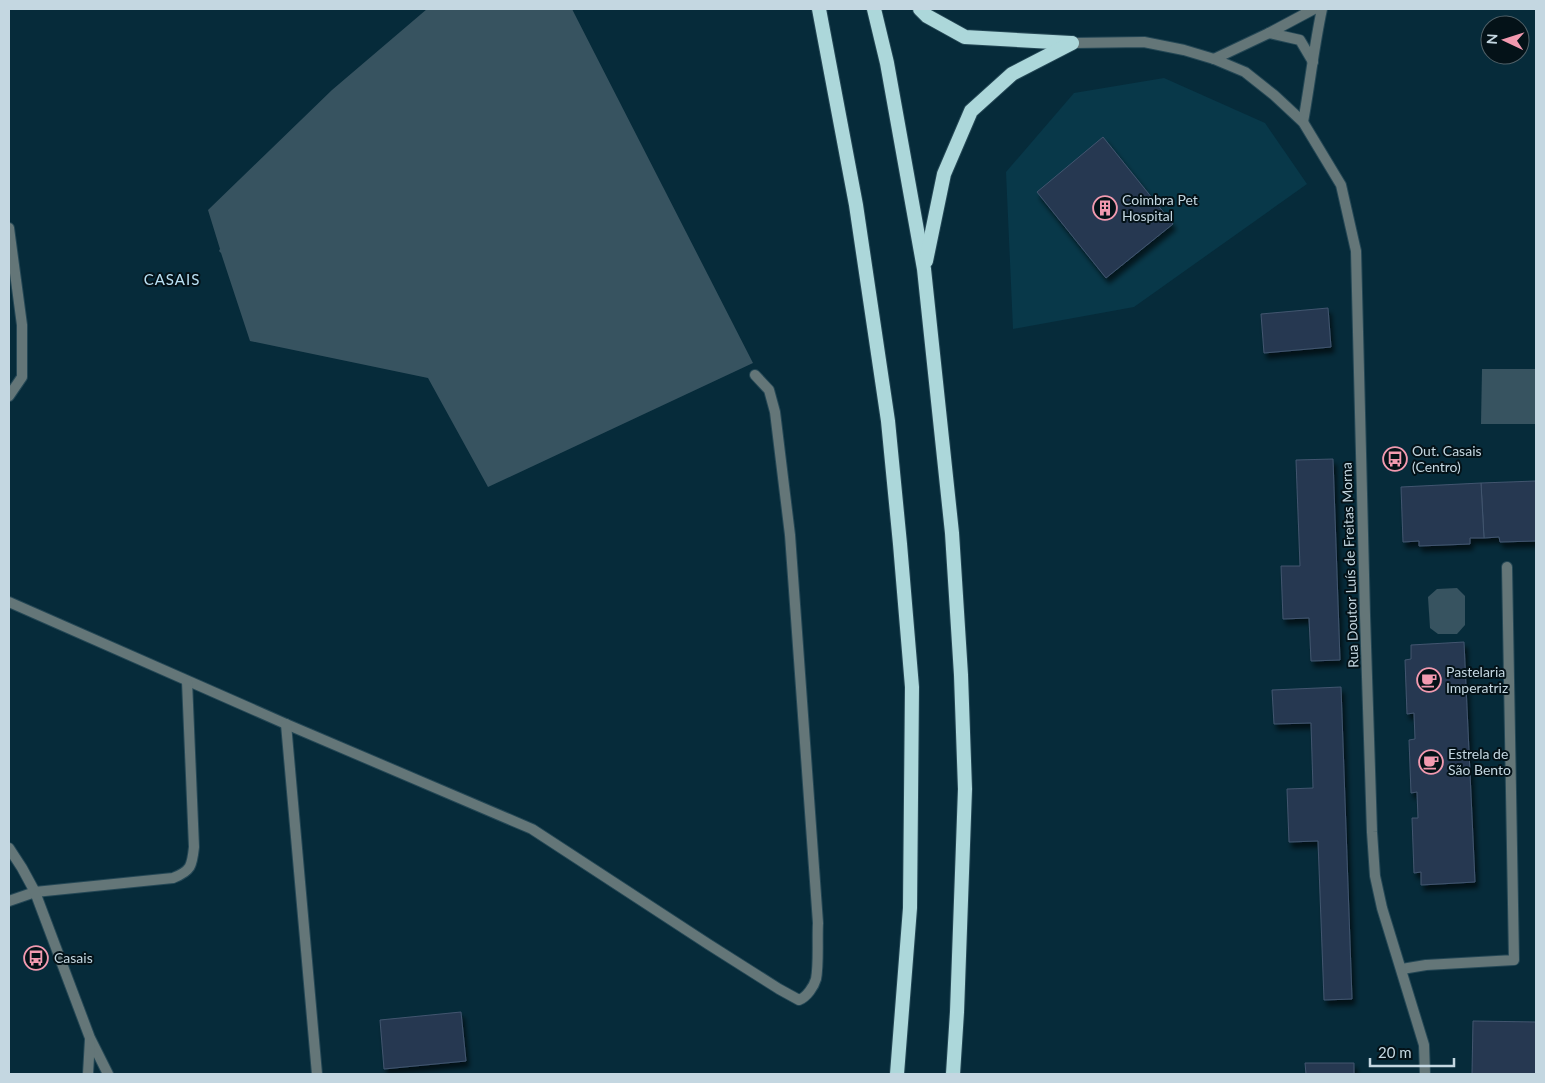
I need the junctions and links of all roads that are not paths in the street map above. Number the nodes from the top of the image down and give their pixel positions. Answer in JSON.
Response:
{"nodes":[{"id":1,"x":819,"y":9,"type":"edge"},
{"id":2,"x":874,"y":9,"type":"edge"},
{"id":3,"x":920,"y":9,"type":"edge"},
{"id":4,"x":1314,"y":9,"type":"edge"},
{"id":5,"x":1322,"y":9,"type":"edge"},
{"id":6,"x":1270,"y":33,"type":"junction"},
{"id":7,"x":1072,"y":43,"type":"junction"},
{"id":8,"x":1214,"y":58,"type":"junction"},
{"id":9,"x":1313,"y":62,"type":"junction"},
{"id":10,"x":1303,"y":122,"type":"junction"},
{"id":11,"x":9,"y":228,"type":"edge"},
{"id":12,"x":924,"y":269,"type":"junction"},
{"id":13,"x":755,"y":375,"type":"dead end"},
{"id":14,"x":9,"y":396,"type":"edge"},
{"id":15,"x":1507,"y":567,"type":"dead end"},
{"id":16,"x":9,"y":602,"type":"edge"},
{"id":17,"x":187,"y":681,"type":"junction"},
{"id":18,"x":286,"y":724,"type":"junction"},
{"id":19,"x":9,"y":848,"type":"edge"},
{"id":20,"x":35,"y":892,"type":"junction"},
{"id":21,"x":9,"y":901,"type":"edge"},
{"id":22,"x":1402,"y":969,"type":"junction"},
{"id":23,"x":90,"y":1038,"type":"junction"},
{"id":24,"x":88,"y":1074,"type":"edge"},
{"id":25,"x":108,"y":1074,"type":"edge"},
{"id":26,"x":317,"y":1074,"type":"edge"},
{"id":27,"x":897,"y":1074,"type":"edge"},
{"id":28,"x":953,"y":1074,"type":"edge"},
{"id":29,"x":1425,"y":1074,"type":"edge"}],
"edges":[{"from":1,"to":27,"type":"highway"},
{"from":2,"to":12,"type":"highway"},
{"from":3,"to":7,"type":"highway"},
{"from":4,"to":6,"type":"street"},
{"from":5,"to":9,"type":"street"},
{"from":6,"to":8,"type":"street"},
{"from":6,"to":9,"type":"street"},
{"from":7,"to":8,"type":"street","name":"Rua Doutor Luís de Freitas Morna"},
{"from":7,"to":12,"type":"highway"},
{"from":8,"to":10,"type":"street","name":"Rua Doutor Luís de Freitas Morna"},
{"from":9,"to":10,"type":"street"},
{"from":10,"to":22,"type":"street","name":"Rua Doutor Luís de Freitas Morna"},
{"from":11,"to":14,"type":"street"},
{"from":12,"to":28,"type":"highway"},
{"from":13,"to":18,"type":"street"},
{"from":15,"to":22,"type":"street"},
{"from":16,"to":17,"type":"street"},
{"from":17,"to":18,"type":"street"},
{"from":17,"to":20,"type":"street"},
{"from":18,"to":26,"type":"street"},
{"from":19,"to":20,"type":"street"},
{"from":20,"to":21,"type":"street"},
{"from":20,"to":23,"type":"street"},
{"from":22,"to":29,"type":"street","name":"Rua Doutor Luís de Freitas Morna"},
{"from":23,"to":24,"type":"street"},
{"from":23,"to":25,"type":"street"}]}
